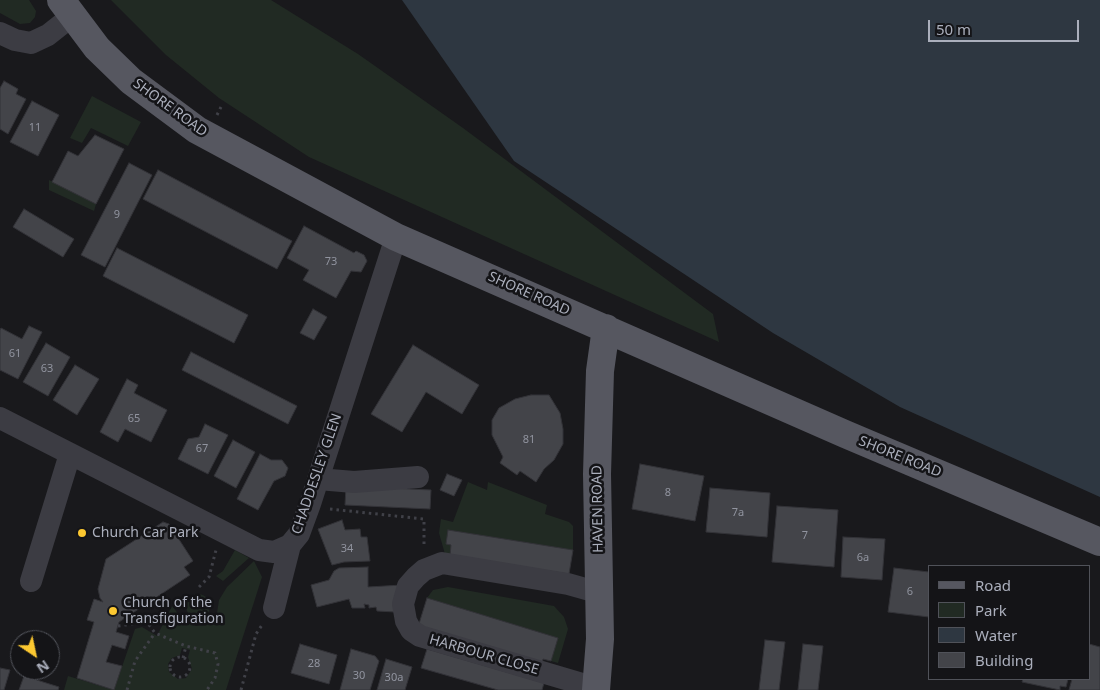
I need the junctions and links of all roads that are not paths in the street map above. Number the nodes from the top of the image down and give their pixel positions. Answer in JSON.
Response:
{"nodes":[{"id":1,"x":67,"y":8,"type":"edge"},
{"id":2,"x":0,"y":32,"type":"edge"},
{"id":3,"x":396,"y":237,"type":"junction"},
{"id":4,"x":606,"y":328,"type":"junction"},
{"id":5,"x":0,"y":418,"type":"edge"},
{"id":6,"x":70,"y":454,"type":"junction"},
{"id":7,"x":418,"y":477,"type":"dead end"},
{"id":8,"x":318,"y":479,"type":"junction"},
{"id":9,"x":1100,"y":542,"type":"edge"},
{"id":10,"x":290,"y":545,"type":"junction"},
{"id":11,"x":31,"y":581,"type":"dead end"},
{"id":12,"x":600,"y":593,"type":"junction"},
{"id":13,"x":274,"y":608,"type":"road end"},
{"id":14,"x":596,"y":689,"type":"edge"}],
"edges":[{"from":1,"to":2,"type":"street","name":"SHORE ROAD"},
{"from":1,"to":3,"type":"main road","name":"SHORE ROAD"},
{"from":3,"to":4,"type":"main road","name":"SHORE ROAD"},
{"from":3,"to":8,"type":"street","name":"CHADDESLEY GLEN"},
{"from":4,"to":9,"type":"main road","name":"SHORE ROAD"},
{"from":4,"to":12,"type":"main road","name":"HAVEN ROAD"},
{"from":5,"to":6,"type":"street","name":"CHADDESLEY GLEN"},
{"from":6,"to":10,"type":"street","name":"CHADDESLEY GLEN"},
{"from":6,"to":11,"type":"street"},
{"from":7,"to":8,"type":"street"},
{"from":8,"to":10,"type":"street","name":"CHADDESLEY GLEN"},
{"from":10,"to":13,"type":"street"},
{"from":12,"to":14,"type":"main road","name":"HAVEN ROAD"},
{"from":12,"to":14,"type":"street","name":"HARBOUR CLOSE"}]}
